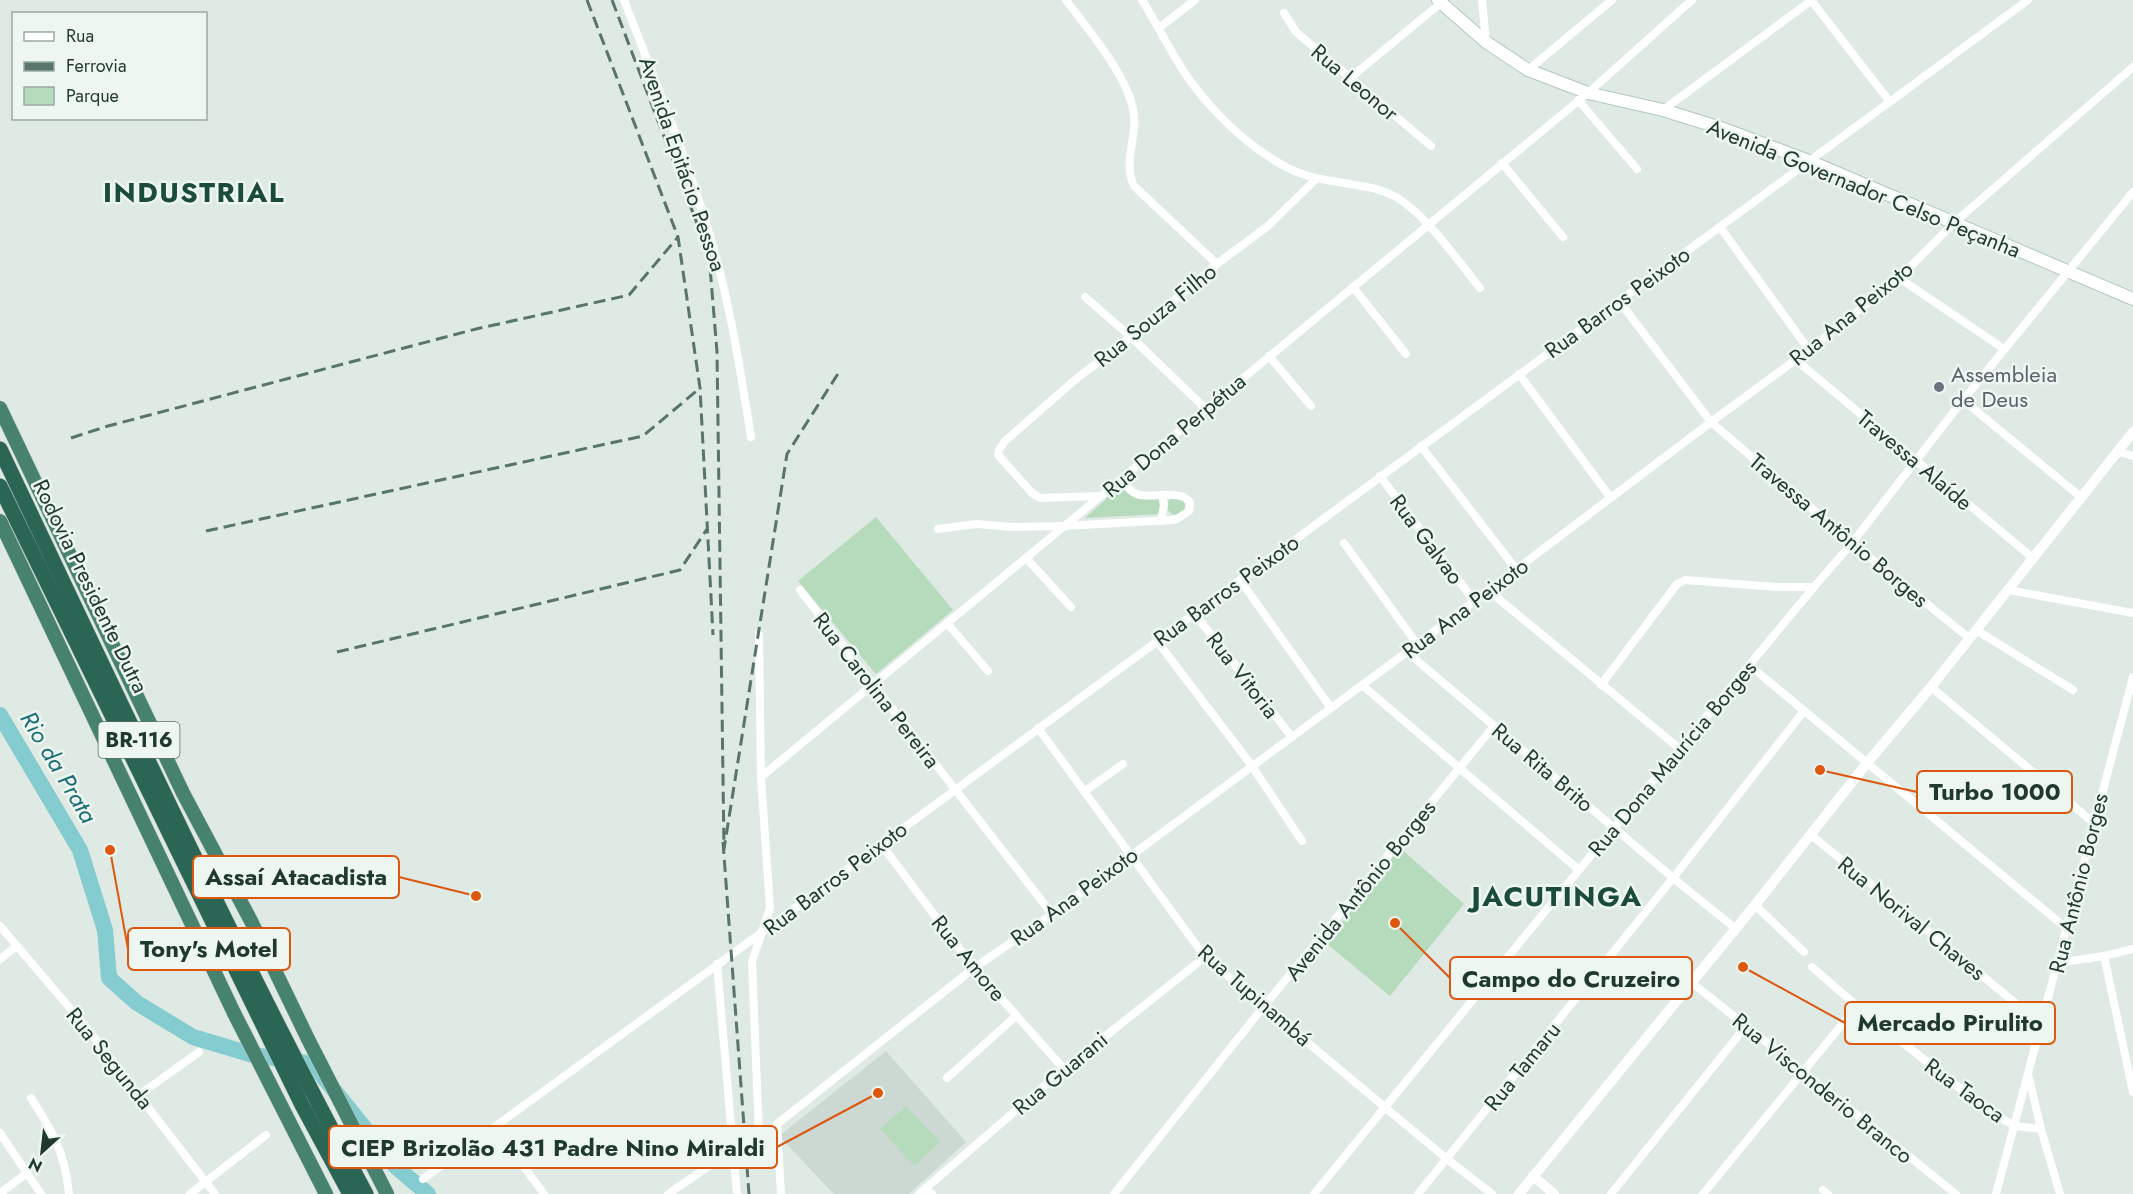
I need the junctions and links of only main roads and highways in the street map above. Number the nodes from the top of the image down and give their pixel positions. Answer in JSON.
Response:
{"nodes":[{"id":1,"x":1440,"y":2,"type":"edge"},
{"id":2,"x":2133,"y":299,"type":"edge"},
{"id":3,"x":0,"y":408,"type":"edge"},
{"id":4,"x":0,"y":449,"type":"edge"},
{"id":5,"x":0,"y":486,"type":"edge"},
{"id":6,"x":0,"y":521,"type":"edge"},
{"id":7,"x":3,"y":533,"type":"edge"},
{"id":8,"x":274,"y":1032,"type":"junction"},
{"id":9,"x":308,"y":1101,"type":"junction"},
{"id":10,"x":387,"y":1193,"type":"edge"},
{"id":11,"x":326,"y":1194,"type":"edge"},
{"id":12,"x":350,"y":1194,"type":"edge"},
{"id":13,"x":366,"y":1194,"type":"edge"}],
"edges":[{"from":1,"to":2,"type":"main road","name":"Avenida Governador Celso Peçanha"},
{"from":3,"to":10,"type":"highway","number":"BR-116"},
{"from":4,"to":8,"type":"highway","name":"Rodovia Presidente Dutra","number":"BR-116"},
{"from":5,"to":8,"type":"highway","name":"Rodovia Presidente Dutra","number":"BR-116"},
{"from":6,"to":7,"type":"highway","number":"BR-116"},
{"from":7,"to":11,"type":"highway","number":"BR-116"},
{"from":8,"to":9,"type":"highway","name":"Rodovia Presidente Dutra","number":"BR-116"},
{"from":9,"to":12,"type":"highway","name":"Rodovia Presidente Dutra","number":"BR-116"},
{"from":9,"to":13,"type":"highway","name":"Rodovia Presidente Dutra","number":"BR-116"}]}
